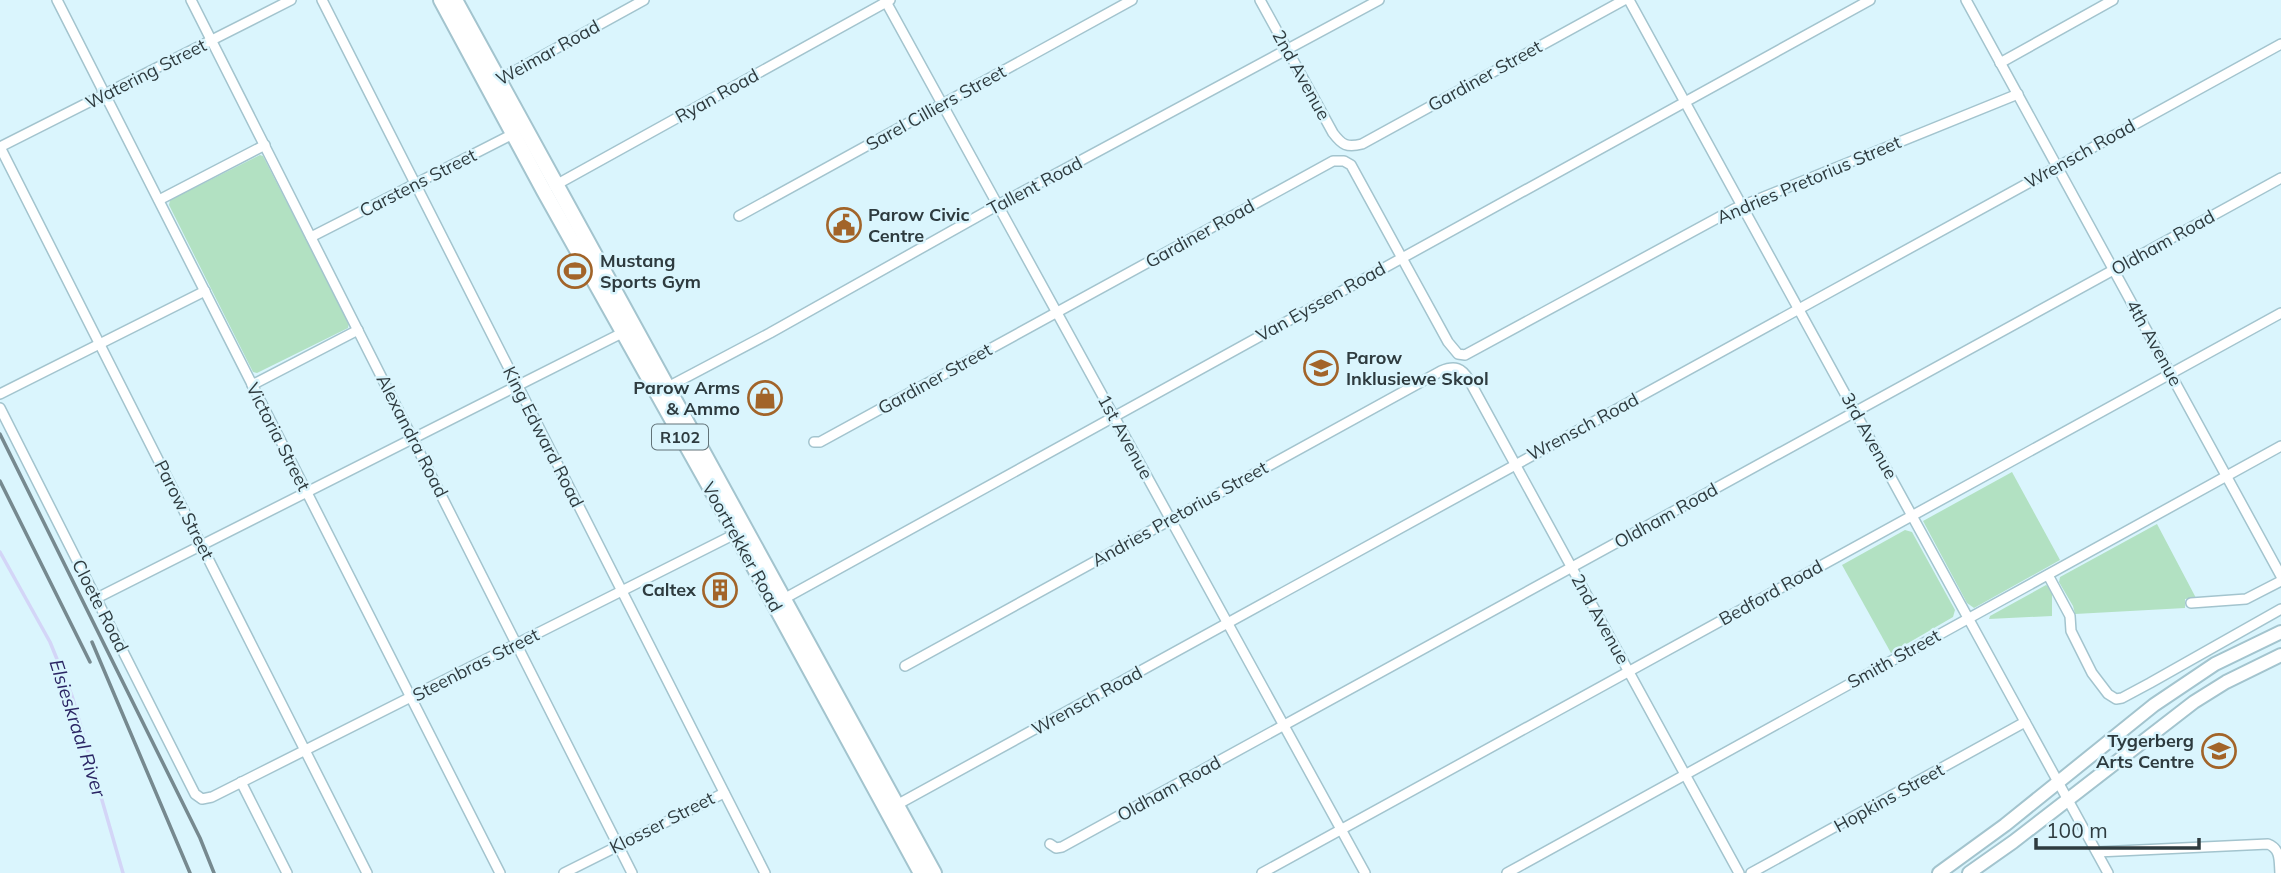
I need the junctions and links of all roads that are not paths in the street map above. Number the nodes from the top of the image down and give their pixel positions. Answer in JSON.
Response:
{"nodes":[{"id":1,"x":57,"y":0,"type":"edge"},
{"id":2,"x":191,"y":0,"type":"edge"},
{"id":3,"x":291,"y":0,"type":"edge"},
{"id":4,"x":322,"y":0,"type":"edge"},
{"id":5,"x":441,"y":0,"type":"edge"},
{"id":6,"x":454,"y":0,"type":"edge"},
{"id":7,"x":644,"y":0,"type":"edge"},
{"id":8,"x":1132,"y":0,"type":"edge"},
{"id":9,"x":1259,"y":0,"type":"edge"},
{"id":10,"x":1379,"y":0,"type":"edge"},
{"id":11,"x":1626,"y":0,"type":"edge"},
{"id":12,"x":1870,"y":0,"type":"edge"},
{"id":13,"x":1965,"y":0,"type":"edge"},
{"id":14,"x":2113,"y":0,"type":"edge"},
{"id":15,"x":887,"y":1,"type":"edge"},
{"id":16,"x":211,"y":40,"type":"junction"},
{"id":17,"x":2281,"y":44,"type":"edge"},
{"id":18,"x":1287,"y":50,"type":"junction"},
{"id":19,"x":2000,"y":63,"type":"junction"},
{"id":20,"x":493,"y":83,"type":"junction"},
{"id":21,"x":105,"y":94,"type":"junction"},
{"id":22,"x":2018,"y":94,"type":"junction"},
{"id":23,"x":1685,"y":102,"type":"junction"},
{"id":24,"x":943,"y":105,"type":"junction"},
{"id":25,"x":520,"y":131,"type":"junction"},
{"id":26,"x":264,"y":145,"type":"junction"},
{"id":27,"x":1346,"y":146,"type":"joint"},
{"id":28,"x":0,"y":147,"type":"edge"},
{"id":29,"x":2057,"y":167,"type":"junction"},
{"id":30,"x":2281,"y":178,"type":"edge"},
{"id":31,"x":415,"y":184,"type":"junction"},
{"id":32,"x":550,"y":188,"type":"junction"},
{"id":33,"x":159,"y":200,"type":"junction"},
{"id":34,"x":998,"y":205,"type":"junction"},
{"id":35,"x":1742,"y":205,"type":"junction"},
{"id":36,"x":739,"y":216,"type":"dead end"},
{"id":37,"x":311,"y":237,"type":"junction"},
{"id":38,"x":1402,"y":258,"type":"junction"},
{"id":39,"x":2114,"y":270,"type":"junction"},
{"id":40,"x":205,"y":291,"type":"junction"},
{"id":41,"x":1798,"y":308,"type":"junction"},
{"id":42,"x":1056,"y":312,"type":"junction"},
{"id":43,"x":2281,"y":313,"type":"edge"},
{"id":44,"x":629,"y":329,"type":"junction"},
{"id":45,"x":358,"y":330,"type":"junction"},
{"id":46,"x":99,"y":344,"type":"junction"},
{"id":47,"x":1458,"y":368,"type":"joint"},
{"id":48,"x":2171,"y":373,"type":"junction"},
{"id":49,"x":252,"y":384,"type":"junction"},
{"id":50,"x":517,"y":385,"type":"junction"},
{"id":51,"x":661,"y":390,"type":"junction"},
{"id":52,"x":0,"y":394,"type":"edge"},
{"id":53,"x":0,"y":408,"type":"edge"},
{"id":54,"x":1855,"y":411,"type":"junction"},
{"id":55,"x":1114,"y":416,"type":"junction"},
{"id":56,"x":413,"y":439,"type":"junction"},
{"id":57,"x":814,"y":442,"type":"dead end"},
{"id":58,"x":2281,"y":446,"type":"edge"},
{"id":59,"x":1514,"y":464,"type":"junction"},
{"id":60,"x":2227,"y":476,"type":"junction"},
{"id":61,"x":307,"y":492,"type":"junction"},
{"id":62,"x":1912,"y":515,"type":"junction"},
{"id":63,"x":1170,"y":519,"type":"junction"},
{"id":64,"x":741,"y":531,"type":"junction"},
{"id":65,"x":202,"y":546,"type":"junction"},
{"id":66,"x":1572,"y":567,"type":"junction"},
{"id":67,"x":2048,"y":575,"type":"junction"},
{"id":68,"x":2281,"y":576,"type":"edge"},
{"id":69,"x":2281,"y":581,"type":"edge"},
{"id":70,"x":621,"y":592,"type":"junction"},
{"id":71,"x":97,"y":598,"type":"junction"},
{"id":72,"x":778,"y":602,"type":"junction"},
{"id":73,"x":2191,"y":603,"type":"dead end"},
{"id":74,"x":2281,"y":609,"type":"edge"},
{"id":75,"x":1969,"y":618,"type":"junction"},
{"id":76,"x":1227,"y":622,"type":"junction"},
{"id":77,"x":2281,"y":632,"type":"edge"},
{"id":78,"x":517,"y":644,"type":"junction"},
{"id":79,"x":2281,"y":654,"type":"edge"},
{"id":80,"x":905,"y":666,"type":"dead end"},
{"id":81,"x":1629,"y":670,"type":"junction"},
{"id":82,"x":411,"y":697,"type":"junction"},
{"id":83,"x":2025,"y":722,"type":"junction"},
{"id":84,"x":1283,"y":726,"type":"junction"},
{"id":85,"x":305,"y":750,"type":"junction"},
{"id":86,"x":1685,"y":774,"type":"junction"},
{"id":87,"x":241,"y":782,"type":"junction"},
{"id":88,"x":2059,"y":783,"type":"junction"},
{"id":89,"x":724,"y":793,"type":"junction"},
{"id":90,"x":205,"y":799,"type":"joint"},
{"id":91,"x":2068,"y":799,"type":"junction"},
{"id":92,"x":891,"y":809,"type":"junction"},
{"id":93,"x":1341,"y":829,"type":"junction"},
{"id":94,"x":1050,"y":844,"type":"dead end"},
{"id":95,"x":619,"y":846,"type":"junction"},
{"id":96,"x":2097,"y":852,"type":"junction"},
{"id":97,"x":287,"y":873,"type":"edge"},
{"id":98,"x":367,"y":873,"type":"edge"},
{"id":99,"x":500,"y":873,"type":"edge"},
{"id":100,"x":564,"y":873,"type":"edge"},
{"id":101,"x":632,"y":873,"type":"edge"},
{"id":102,"x":765,"y":873,"type":"edge"},
{"id":103,"x":921,"y":873,"type":"edge"},
{"id":104,"x":934,"y":873,"type":"edge"},
{"id":105,"x":1262,"y":873,"type":"edge"},
{"id":106,"x":1365,"y":873,"type":"edge"},
{"id":107,"x":1507,"y":873,"type":"edge"},
{"id":108,"x":1739,"y":873,"type":"edge"},
{"id":109,"x":1751,"y":873,"type":"edge"},
{"id":110,"x":1939,"y":873,"type":"edge"},
{"id":111,"x":1969,"y":873,"type":"edge"},
{"id":112,"x":2108,"y":873,"type":"edge"},
{"id":113,"x":2280,"y":873,"type":"edge"}],
"edges":[{"from":1,"to":21,"type":"street","name":"Victoria Street"},
{"from":2,"to":16,"type":"street","name":"Alexandra Road"},
{"from":3,"to":16,"type":"street","name":"Watering Street"},
{"from":4,"to":31,"type":"street","name":"King Edward Road"},
{"from":5,"to":20,"type":"main road","name":"Voortrekker Road","number":"R102"},
{"from":6,"to":20,"type":"main road","name":"Voortrekker Road","number":"R102"},
{"from":7,"to":20,"type":"street","name":"Weimar Road"},
{"from":8,"to":24,"type":"street","name":"Sarel Cilliers Street"},
{"from":9,"to":18,"type":"street","name":"2nd Avenue"},
{"from":10,"to":18,"type":"street","name":"Tallent Road"},
{"from":11,"to":23,"type":"street","name":"3rd Avenue"},
{"from":11,"to":27,"type":"street","name":"Gardiner Street"},
{"from":12,"to":23,"type":"street","name":"Van Eyssen Road"},
{"from":13,"to":19,"type":"street","name":"4th Avenue"},
{"from":14,"to":19,"type":"street"},
{"from":15,"to":24,"type":"street","name":"1st Avenue"},
{"from":15,"to":32,"type":"street","name":"Ryan Road"},
{"from":16,"to":21,"type":"street","name":"Watering Street"},
{"from":16,"to":26,"type":"street","name":"Alexandra Road"},
{"from":17,"to":29,"type":"street","name":"Wrensch Road"},
{"from":18,"to":27,"type":"street","name":"2nd Avenue"},
{"from":18,"to":34,"type":"street","name":"Tallent Road"},
{"from":19,"to":22,"type":"street","name":"4th Avenue"},
{"from":20,"to":25,"type":"main road","name":"Voortrekker Road","number":"R102"},
{"from":21,"to":28,"type":"street","name":"Watering Street"},
{"from":21,"to":33,"type":"street","name":"Victoria Street"},
{"from":22,"to":29,"type":"street","name":"4th Avenue"},
{"from":22,"to":35,"type":"street","name":"Andries Pretorius Street"},
{"from":23,"to":35,"type":"street","name":"3rd Avenue"},
{"from":23,"to":38,"type":"street","name":"Van Eyssen Road"},
{"from":24,"to":34,"type":"street","name":"1st Avenue"},
{"from":24,"to":36,"type":"street","name":"Sarel Cilliers Street"},
{"from":25,"to":31,"type":"street","name":"Carstens Street"},
{"from":25,"to":32,"type":"main road","name":"Voortrekker Road","number":"R102"},
{"from":26,"to":33,"type":"street"},
{"from":26,"to":37,"type":"street","name":"Alexandra Road"},
{"from":28,"to":46,"type":"street","name":"Parow Street"},
{"from":29,"to":39,"type":"street","name":"4th Avenue"},
{"from":29,"to":41,"type":"street","name":"Wrensch Road"},
{"from":30,"to":39,"type":"street","name":"Oldham Road"},
{"from":31,"to":37,"type":"street","name":"Carstens Street"},
{"from":31,"to":50,"type":"street","name":"King Edward Road"},
{"from":32,"to":44,"type":"main road","name":"Voortrekker Road","number":"R102"},
{"from":33,"to":40,"type":"street","name":"Victoria Street"},
{"from":34,"to":42,"type":"street","name":"1st Avenue"},
{"from":34,"to":51,"type":"street","name":"Tallent Road"},
{"from":35,"to":38,"type":"street","name":"Andries Pretorius Street"},
{"from":35,"to":41,"type":"street","name":"3rd Avenue"},
{"from":37,"to":45,"type":"street","name":"Alexandra Road"},
{"from":38,"to":42,"type":"street","name":"Gardiner Road"},
{"from":38,"to":55,"type":"street","name":"Van Eyssen Road"},
{"from":39,"to":48,"type":"street","name":"4th Avenue"},
{"from":39,"to":54,"type":"street","name":"Oldham Road"},
{"from":40,"to":46,"type":"street"},
{"from":40,"to":49,"type":"street","name":"Victoria Street"},
{"from":41,"to":54,"type":"street","name":"3rd Avenue"},
{"from":41,"to":59,"type":"street","name":"Wrensch Road"},
{"from":42,"to":55,"type":"street","name":"1st Avenue"},
{"from":42,"to":57,"type":"street","name":"Gardiner Street"},
{"from":43,"to":48,"type":"street","name":"Bedford Road"},
{"from":44,"to":50,"type":"street"},
{"from":44,"to":51,"type":"main road","name":"Voortrekker Road","number":"R102"},
{"from":45,"to":49,"type":"street"},
{"from":45,"to":56,"type":"street","name":"Alexandra Road"},
{"from":46,"to":52,"type":"street"},
{"from":46,"to":65,"type":"street","name":"Parow Street"},
{"from":47,"to":59,"type":"street","name":"2nd Avenue"},
{"from":47,"to":63,"type":"street","name":"Andries Pretorius Street"},
{"from":48,"to":60,"type":"street","name":"4th Avenue"},
{"from":48,"to":62,"type":"street","name":"Bedford Road"},
{"from":49,"to":61,"type":"street","name":"Victoria Street"},
{"from":50,"to":56,"type":"street"},
{"from":50,"to":70,"type":"street","name":"King Edward Road"},
{"from":51,"to":64,"type":"main road","name":"Voortrekker Road","number":"R102"},
{"from":53,"to":71,"type":"street","name":"Cloete Road"},
{"from":54,"to":62,"type":"street","name":"3rd Avenue"},
{"from":54,"to":66,"type":"street","name":"Oldham Road"},
{"from":55,"to":63,"type":"street","name":"1st Avenue"},
{"from":55,"to":72,"type":"street","name":"Van Eyssen Road"},
{"from":56,"to":61,"type":"street"},
{"from":56,"to":78,"type":"street","name":"Alexandra Road"},
{"from":58,"to":60,"type":"street","name":"Smith Street"},
{"from":59,"to":66,"type":"street","name":"2nd Avenue"},
{"from":59,"to":76,"type":"street","name":"Wrensch Road"},
{"from":60,"to":67,"type":"street","name":"Smith Street"},
{"from":60,"to":68,"type":"street","name":"4th Avenue"},
{"from":61,"to":65,"type":"street"},
{"from":61,"to":82,"type":"street","name":"Victoria Street"},
{"from":62,"to":75,"type":"street","name":"3rd Avenue"},
{"from":62,"to":81,"type":"street","name":"Bedford Road"},
{"from":63,"to":76,"type":"street","name":"1st Avenue"},
{"from":63,"to":80,"type":"street","name":"Andries Pretorius Street"},
{"from":64,"to":70,"type":"street","name":"Steenbras Street"},
{"from":64,"to":72,"type":"main road","name":"Voortrekker Road","number":"R102"},
{"from":65,"to":71,"type":"street"},
{"from":65,"to":85,"type":"street","name":"Parow Street"},
{"from":66,"to":81,"type":"street","name":"2nd Avenue"},
{"from":66,"to":84,"type":"street","name":"Oldham Road"},
{"from":67,"to":74,"type":"street"},
{"from":67,"to":75,"type":"street","name":"Smith Street"},
{"from":69,"to":73,"type":"street"},
{"from":70,"to":78,"type":"street","name":"Steenbras Street"},
{"from":70,"to":89,"type":"street","name":"King Edward Road"},
{"from":71,"to":90,"type":"street","name":"Cloete Road"},
{"from":72,"to":92,"type":"main road","name":"Voortrekker Road","number":"R102"},
{"from":75,"to":83,"type":"street","name":"3rd Avenue"},
{"from":75,"to":86,"type":"street","name":"Smith Street"},
{"from":76,"to":84,"type":"street","name":"1st Avenue"},
{"from":76,"to":92,"type":"street","name":"Wrensch Road"},
{"from":77,"to":88,"type":"main road"},
{"from":78,"to":82,"type":"street","name":"Steenbras Street"},
{"from":78,"to":95,"type":"street","name":"Alexandra Road"},
{"from":79,"to":91,"type":"main road"},
{"from":81,"to":86,"type":"street","name":"2nd Avenue"},
{"from":81,"to":93,"type":"street","name":"Bedford Road"},
{"from":82,"to":85,"type":"street","name":"Steenbras Street"},
{"from":82,"to":99,"type":"street","name":"Victoria Street"},
{"from":83,"to":88,"type":"street","name":"3rd Avenue"},
{"from":83,"to":109,"type":"street","name":"Hopkins Street"},
{"from":84,"to":93,"type":"street","name":"1st Avenue"},
{"from":84,"to":94,"type":"street","name":"Oldham Road"},
{"from":85,"to":87,"type":"street","name":"Steenbras Street"},
{"from":85,"to":98,"type":"street","name":"Parow Street"},
{"from":86,"to":107,"type":"street","name":"Smith Street"},
{"from":86,"to":108,"type":"street","name":"2nd Avenue"},
{"from":87,"to":90,"type":"street","name":"Steenbras Street"},
{"from":87,"to":97,"type":"street"},
{"from":88,"to":91,"type":"street","name":"3rd Avenue"},
{"from":88,"to":110,"type":"main road"},
{"from":89,"to":95,"type":"street","name":"Klosser Street"},
{"from":89,"to":102,"type":"street","name":"King Edward Road"},
{"from":91,"to":96,"type":"street","name":"3rd Avenue"},
{"from":91,"to":111,"type":"main road"},
{"from":92,"to":103,"type":"main road","name":"Voortrekker Road","number":"R102"},
{"from":92,"to":104,"type":"main road","name":"Voortrekker Road","number":"R102"},
{"from":93,"to":105,"type":"street","name":"Bedford Road"},
{"from":93,"to":106,"type":"street","name":"1st Avenue"},
{"from":95,"to":100,"type":"street","name":"Klosser Street"},
{"from":95,"to":101,"type":"street","name":"Alexandra Road"},
{"from":96,"to":112,"type":"street","name":"3rd Avenue"},
{"from":96,"to":113,"type":"street"}]}
